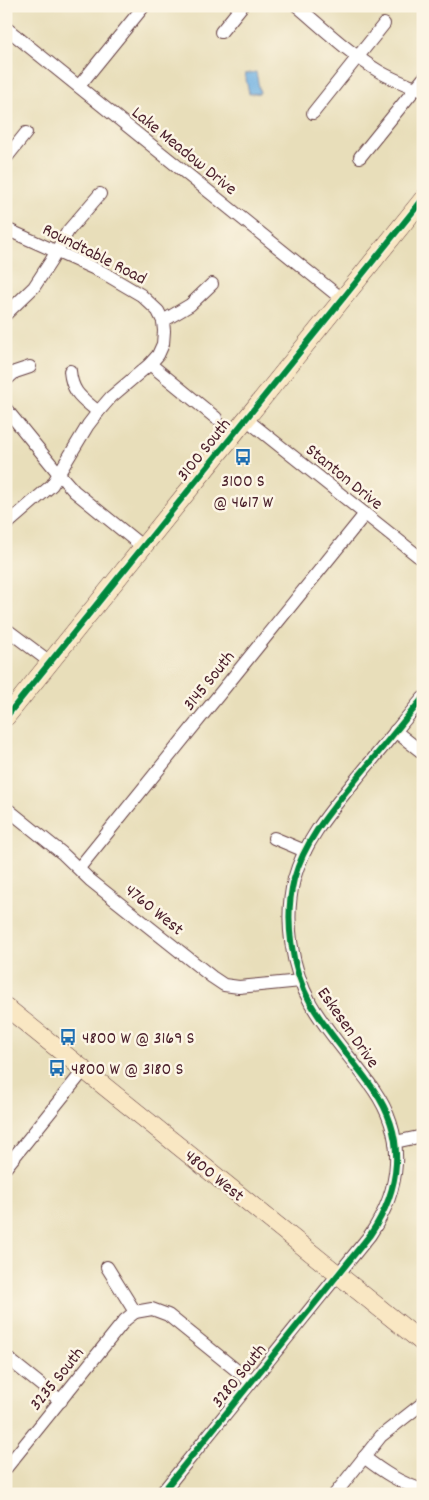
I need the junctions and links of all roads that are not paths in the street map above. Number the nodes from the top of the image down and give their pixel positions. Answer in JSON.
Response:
{"nodes":[{"id":1,"x":144,"y":6,"type":"edge"},
{"id":2,"x":242,"y":6,"type":"edge"},
{"id":3,"x":297,"y":6,"type":"edge"},
{"id":4,"x":313,"y":11,"type":"edge"},
{"id":5,"x":384,"y":24,"type":"dead end"},
{"id":6,"x":6,"y":28,"type":"edge"},
{"id":7,"x":221,"y":32,"type":"dead end"},
{"id":8,"x":358,"y":56,"type":"junction"},
{"id":9,"x":79,"y":86,"type":"junction"},
{"id":10,"x":420,"y":86,"type":"edge"},
{"id":11,"x":313,"y":113,"type":"dead end"},
{"id":12,"x":26,"y":133,"type":"dead end"},
{"id":13,"x":360,"y":157,"type":"dead end"},
{"id":14,"x":6,"y":158,"type":"edge"},
{"id":15,"x":100,"y":194,"type":"dead end"},
{"id":16,"x":423,"y":199,"type":"edge"},
{"id":17,"x":6,"y":229,"type":"edge"},
{"id":18,"x":56,"y":252,"type":"junction"},
{"id":19,"x":212,"y":284,"type":"dead end"},
{"id":20,"x":342,"y":299,"type":"junction"},
{"id":21,"x":6,"y":314,"type":"edge"},
{"id":22,"x":163,"y":321,"type":"junction"},
{"id":23,"x":150,"y":364,"type":"junction"},
{"id":24,"x":30,"y":367,"type":"dead end"},
{"id":25,"x":70,"y":371,"type":"dead end"},
{"id":26,"x":6,"y":380,"type":"edge"},
{"id":27,"x":6,"y":409,"type":"edge"},
{"id":28,"x":98,"y":412,"type":"junction"},
{"id":29,"x":216,"y":418,"type":"dead end"},
{"id":30,"x":246,"y":418,"type":"junction"},
{"id":31,"x":59,"y":474,"type":"junction"},
{"id":32,"x":365,"y":514,"type":"junction"},
{"id":33,"x":6,"y":525,"type":"edge"},
{"id":34,"x":143,"y":547,"type":"junction"},
{"id":35,"x":423,"y":560,"type":"edge"},
{"id":36,"x":6,"y":630,"type":"edge"},
{"id":37,"x":50,"y":662,"type":"junction"},
{"id":38,"x":423,"y":698,"type":"edge"},
{"id":39,"x":6,"y":717,"type":"edge"},
{"id":40,"x":396,"y":731,"type":"junction"},
{"id":41,"x":423,"y":753,"type":"edge"},
{"id":42,"x":6,"y":808,"type":"edge"},
{"id":43,"x":274,"y":838,"type":"dead end"},
{"id":44,"x":305,"y":852,"type":"junction"},
{"id":45,"x":79,"y":868,"type":"junction"},
{"id":46,"x":302,"y":981,"type":"junction"},
{"id":47,"x":6,"y":1007,"type":"edge"},
{"id":48,"x":84,"y":1070,"type":"junction"},
{"id":49,"x":423,"y":1136,"type":"edge"},
{"id":50,"x":395,"y":1142,"type":"junction"},
{"id":51,"x":6,"y":1167,"type":"edge"},
{"id":52,"x":107,"y":1267,"type":"dead end"},
{"id":53,"x":338,"y":1275,"type":"junction"},
{"id":54,"x":135,"y":1312,"type":"junction"},
{"id":55,"x":423,"y":1343,"type":"edge"},
{"id":56,"x":6,"y":1357,"type":"edge"},
{"id":57,"x":251,"y":1382,"type":"junction"},
{"id":58,"x":61,"y":1401,"type":"junction"},
{"id":59,"x":423,"y":1403,"type":"edge"},
{"id":60,"x":364,"y":1457,"type":"junction"},
{"id":61,"x":6,"y":1468,"type":"edge"},
{"id":62,"x":423,"y":1490,"type":"edge"},
{"id":63,"x":161,"y":1494,"type":"edge"},
{"id":64,"x":335,"y":1494,"type":"edge"}],
"edges":[{"from":1,"to":9,"type":"street"},
{"from":2,"to":7,"type":"street"},
{"from":3,"to":4,"type":"street"},
{"from":4,"to":8,"type":"street"},
{"from":5,"to":8,"type":"street"},
{"from":6,"to":9,"type":"street","name":"Lake Meadow Drive"},
{"from":8,"to":10,"type":"street"},
{"from":8,"to":11,"type":"street"},
{"from":9,"to":20,"type":"street","name":"Lake Meadow Drive"},
{"from":10,"to":13,"type":"street"},
{"from":12,"to":14,"type":"street"},
{"from":15,"to":18,"type":"street"},
{"from":16,"to":20,"type":"main road","name":"3100 South"},
{"from":17,"to":18,"type":"street","name":"Roundtable Road"},
{"from":18,"to":21,"type":"street"},
{"from":18,"to":22,"type":"street","name":"Roundtable Road"},
{"from":19,"to":22,"type":"street"},
{"from":20,"to":30,"type":"main road","name":"3100 South"},
{"from":22,"to":23,"type":"street"},
{"from":23,"to":28,"type":"street"},
{"from":23,"to":29,"type":"street"},
{"from":24,"to":26,"type":"street"},
{"from":25,"to":28,"type":"street"},
{"from":27,"to":31,"type":"street"},
{"from":28,"to":31,"type":"street"},
{"from":30,"to":32,"type":"street","name":"Stanton Drive"},
{"from":30,"to":34,"type":"main road","name":"3100 South"},
{"from":31,"to":33,"type":"street"},
{"from":31,"to":34,"type":"street"},
{"from":32,"to":35,"type":"street","name":"Stanton Drive"},
{"from":32,"to":45,"type":"street","name":"3145 South"},
{"from":34,"to":37,"type":"main road","name":"3100 South"},
{"from":36,"to":37,"type":"street"},
{"from":37,"to":39,"type":"main road","name":"3100 South"},
{"from":38,"to":40,"type":"street","name":"Eskesen Drive"},
{"from":40,"to":41,"type":"street"},
{"from":40,"to":44,"type":"street","name":"Eskesen Drive"},
{"from":42,"to":45,"type":"street","name":"4760 West"},
{"from":43,"to":44,"type":"street"},
{"from":44,"to":46,"type":"street","name":"Eskesen Drive"},
{"from":45,"to":46,"type":"street","name":"4760 West"},
{"from":46,"to":50,"type":"street","name":"Eskesen Drive"},
{"from":47,"to":48,"type":"main road","name":"4800 West"},
{"from":48,"to":51,"type":"street"},
{"from":48,"to":53,"type":"main road","name":"4800 West"},
{"from":49,"to":50,"type":"street"},
{"from":50,"to":53,"type":"street","name":"Eskesen Drive"},
{"from":52,"to":54,"type":"street"},
{"from":53,"to":55,"type":"main road","name":"4800 West"},
{"from":53,"to":57,"type":"street","name":"3280 South"},
{"from":54,"to":57,"type":"street"},
{"from":54,"to":58,"type":"street","name":"3235 South"},
{"from":56,"to":58,"type":"street"},
{"from":57,"to":63,"type":"street","name":"3280 South"},
{"from":58,"to":61,"type":"street","name":"3235 South"},
{"from":59,"to":60,"type":"street"},
{"from":60,"to":62,"type":"street"},
{"from":60,"to":64,"type":"street"}]}
